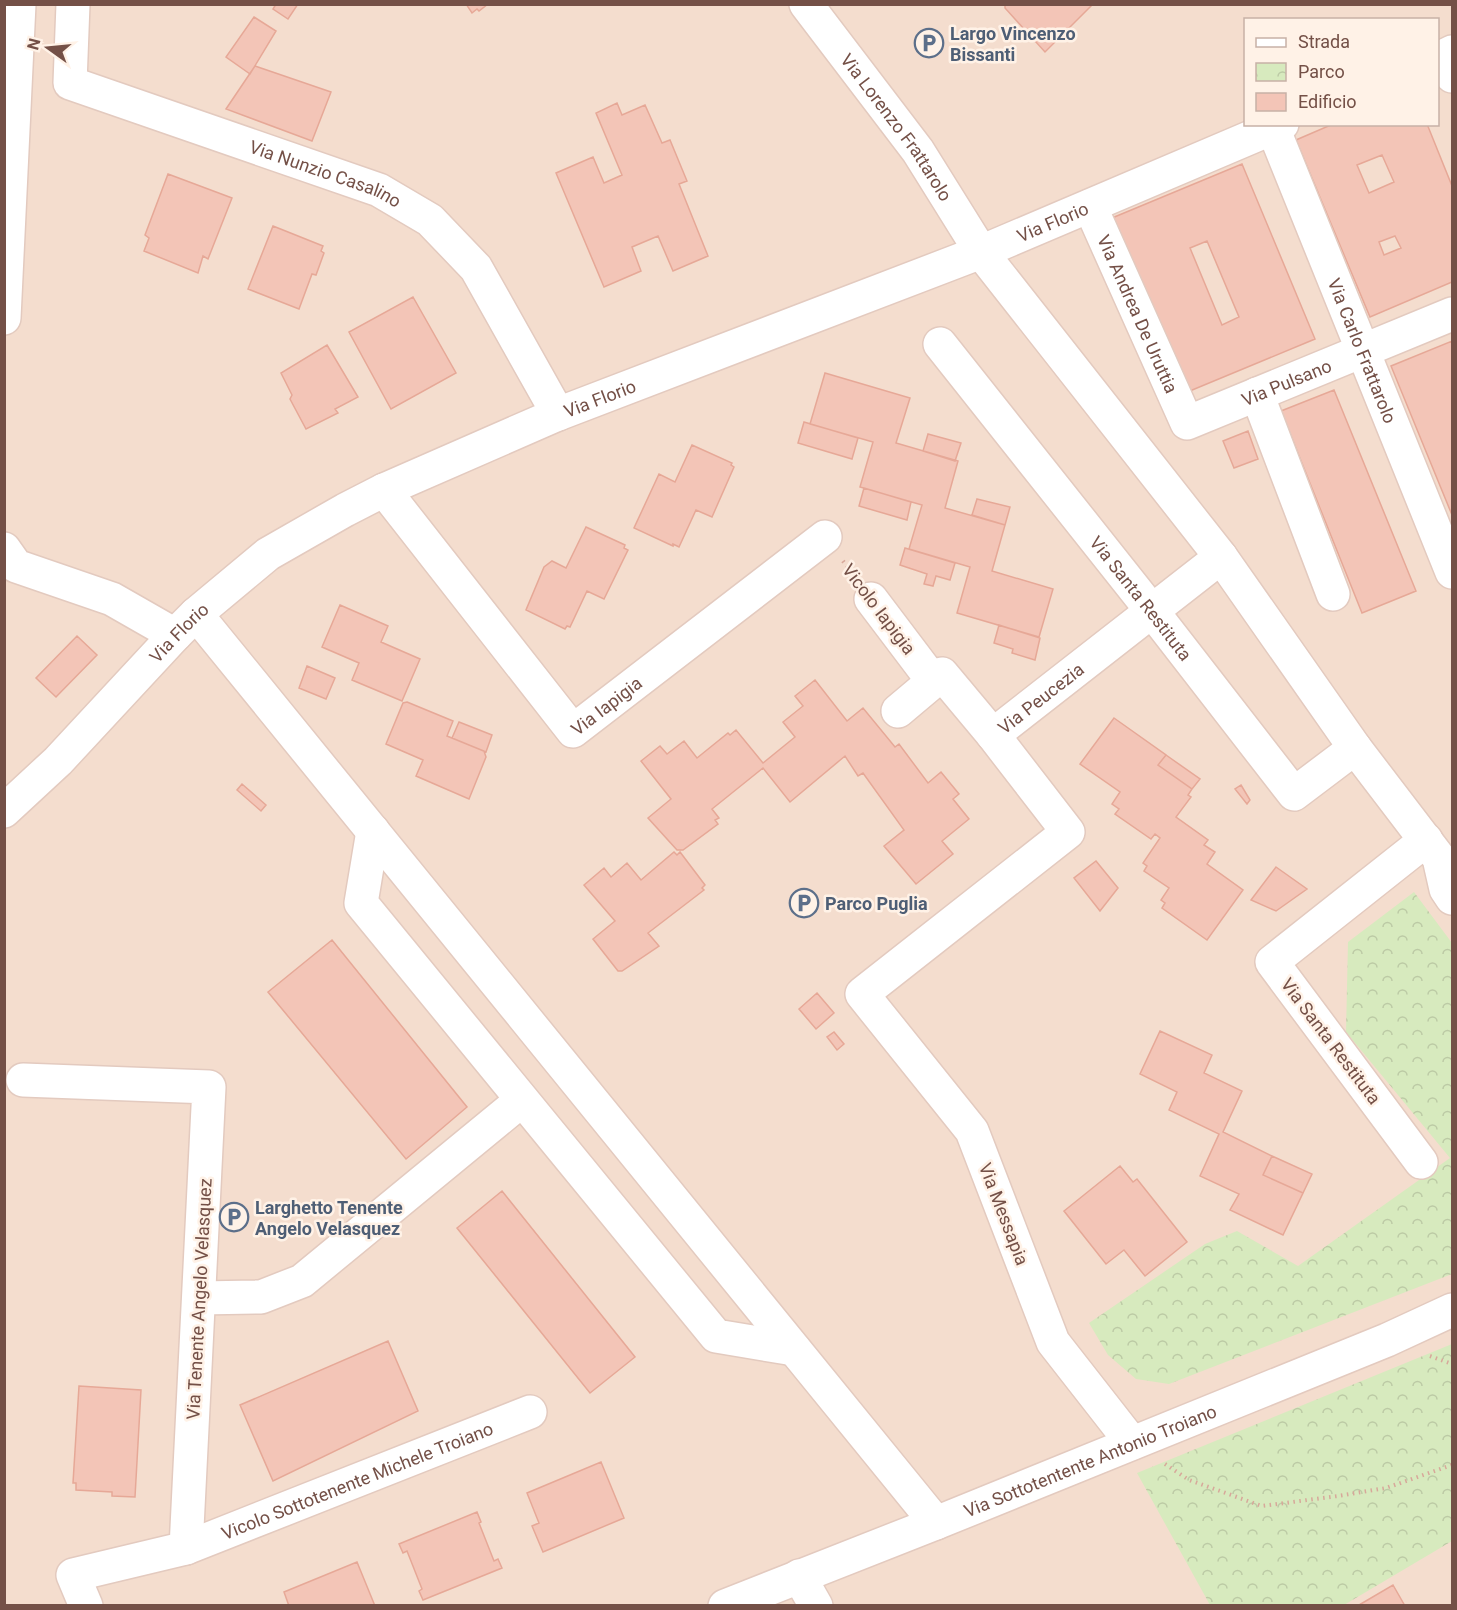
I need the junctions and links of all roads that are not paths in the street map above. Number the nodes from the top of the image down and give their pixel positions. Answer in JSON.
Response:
{"nodes":[{"id":1,"x":19,"y":4,"type":"edge"},
{"id":2,"x":74,"y":4,"type":"edge"},
{"id":3,"x":806,"y":4,"type":"edge"},
{"id":4,"x":1277,"y":126,"type":"edge"},
{"id":5,"x":1090,"y":206,"type":"junction"},
{"id":6,"x":981,"y":252,"type":"junction"},
{"id":7,"x":1452,"y":314,"type":"edge"},
{"id":8,"x":4,"y":318,"type":"edge"},
{"id":9,"x":940,"y":344,"type":"dead end"},
{"id":10,"x":1363,"y":351,"type":"junction"},
{"id":11,"x":1257,"y":394,"type":"junction"},
{"id":12,"x":558,"y":414,"type":"junction"},
{"id":13,"x":1187,"y":423,"type":"joint"},
{"id":14,"x":384,"y":490,"type":"junction"},
{"id":15,"x":825,"y":537,"type":"road end"},
{"id":16,"x":4,"y":549,"type":"edge"},
{"id":17,"x":1221,"y":557,"type":"junction"},
{"id":18,"x":1452,"y":572,"type":"edge"},
{"id":19,"x":1333,"y":594,"type":"dead end"},
{"id":20,"x":872,"y":599,"type":"road end"},
{"id":21,"x":1152,"y":611,"type":"junction"},
{"id":22,"x":185,"y":624,"type":"junction"},
{"id":23,"x":933,"y":681,"type":"junction"},
{"id":24,"x":898,"y":711,"type":"dead end"},
{"id":25,"x":993,"y":735,"type":"junction"},
{"id":26,"x":1355,"y":748,"type":"junction"},
{"id":27,"x":4,"y":811,"type":"edge"},
{"id":28,"x":373,"y":831,"type":"junction"},
{"id":29,"x":1439,"y":854,"type":"edge"},
{"id":30,"x":1452,"y":898,"type":"edge"},
{"id":31,"x":861,"y":994,"type":"joint"},
{"id":32,"x":23,"y":1080,"type":"dead end"},
{"id":33,"x":522,"y":1100,"type":"junction"},
{"id":34,"x":1421,"y":1162,"type":"dead end"},
{"id":35,"x":199,"y":1298,"type":"junction"},
{"id":36,"x":1452,"y":1310,"type":"edge"},
{"id":37,"x":794,"y":1349,"type":"junction"},
{"id":38,"x":530,"y":1412,"type":"dead end"},
{"id":39,"x":1132,"y":1443,"type":"junction"},
{"id":40,"x":936,"y":1523,"type":"junction"},
{"id":41,"x":186,"y":1548,"type":"junction"},
{"id":42,"x":799,"y":1576,"type":"junction"},
{"id":43,"x":86,"y":1605,"type":"edge"},
{"id":44,"x":725,"y":1605,"type":"edge"},
{"id":45,"x":816,"y":1605,"type":"edge"}],
"edges":[{"from":1,"to":8,"type":"street"},
{"from":2,"to":12,"type":"street","name":"Via Nunzio Casalino"},
{"from":3,"to":6,"type":"street","name":"Via Lorenzo Frattarolo"},
{"from":4,"to":5,"type":"street","name":"Via Florio"},
{"from":4,"to":10,"type":"street","name":"Via Carlo Frattarolo"},
{"from":5,"to":6,"type":"street","name":"Via Florio"},
{"from":5,"to":13,"type":"street","name":"Via Andrea De Uruttia"},
{"from":6,"to":12,"type":"street","name":"Via Florio"},
{"from":6,"to":17,"type":"street"},
{"from":7,"to":10,"type":"street","name":"Via Pulsano"},
{"from":9,"to":21,"type":"street","name":"Via Santa Restituta"},
{"from":10,"to":11,"type":"street","name":"Via Pulsano"},
{"from":10,"to":18,"type":"street","name":"Via Carlo Frattarolo"},
{"from":11,"to":13,"type":"street","name":"Via Pulsano"},
{"from":11,"to":19,"type":"street"},
{"from":12,"to":14,"type":"street","name":"Via Florio"},
{"from":14,"to":15,"type":"street","name":"Via Iapigia"},
{"from":14,"to":22,"type":"street","name":"Via Florio"},
{"from":16,"to":22,"type":"street"},
{"from":17,"to":21,"type":"street","name":"Via Peucezia"},
{"from":17,"to":26,"type":"street"},
{"from":20,"to":23,"type":"street","name":"Vicolo Iapigia"},
{"from":21,"to":25,"type":"street","name":"Via Peucezia"},
{"from":21,"to":26,"type":"street","name":"Via Santa Restituta"},
{"from":22,"to":27,"type":"street","name":"Via Florio"},
{"from":22,"to":28,"type":"street"},
{"from":23,"to":24,"type":"street"},
{"from":23,"to":25,"type":"street"},
{"from":25,"to":31,"type":"street","name":"Via Peucezia"},
{"from":26,"to":29,"type":"street"},
{"from":28,"to":33,"type":"street"},
{"from":28,"to":37,"type":"street"},
{"from":29,"to":30,"type":"street"},
{"from":29,"to":34,"type":"street","name":"Via Santa Restituta"},
{"from":31,"to":39,"type":"street","name":"Via Messapia"},
{"from":32,"to":35,"type":"street","name":"Via Tenente Angelo Velasquez"},
{"from":33,"to":35,"type":"street"},
{"from":33,"to":37,"type":"street"},
{"from":35,"to":41,"type":"street","name":"Via Tenente Angelo Velasquez"},
{"from":36,"to":39,"type":"street","name":"Via Sottotentente Antonio Troiano"},
{"from":37,"to":40,"type":"street"},
{"from":38,"to":41,"type":"street","name":"Vicolo Sottotenente Michele Troiano"},
{"from":39,"to":40,"type":"street","name":"Via Sottotentente Antonio Troiano"},
{"from":40,"to":42,"type":"street","name":"Via Sottotentente Antonio Troiano"},
{"from":41,"to":43,"type":"street"},
{"from":42,"to":44,"type":"street","name":"Via Sottotentente Antonio Troiano"},
{"from":42,"to":45,"type":"street"}]}
